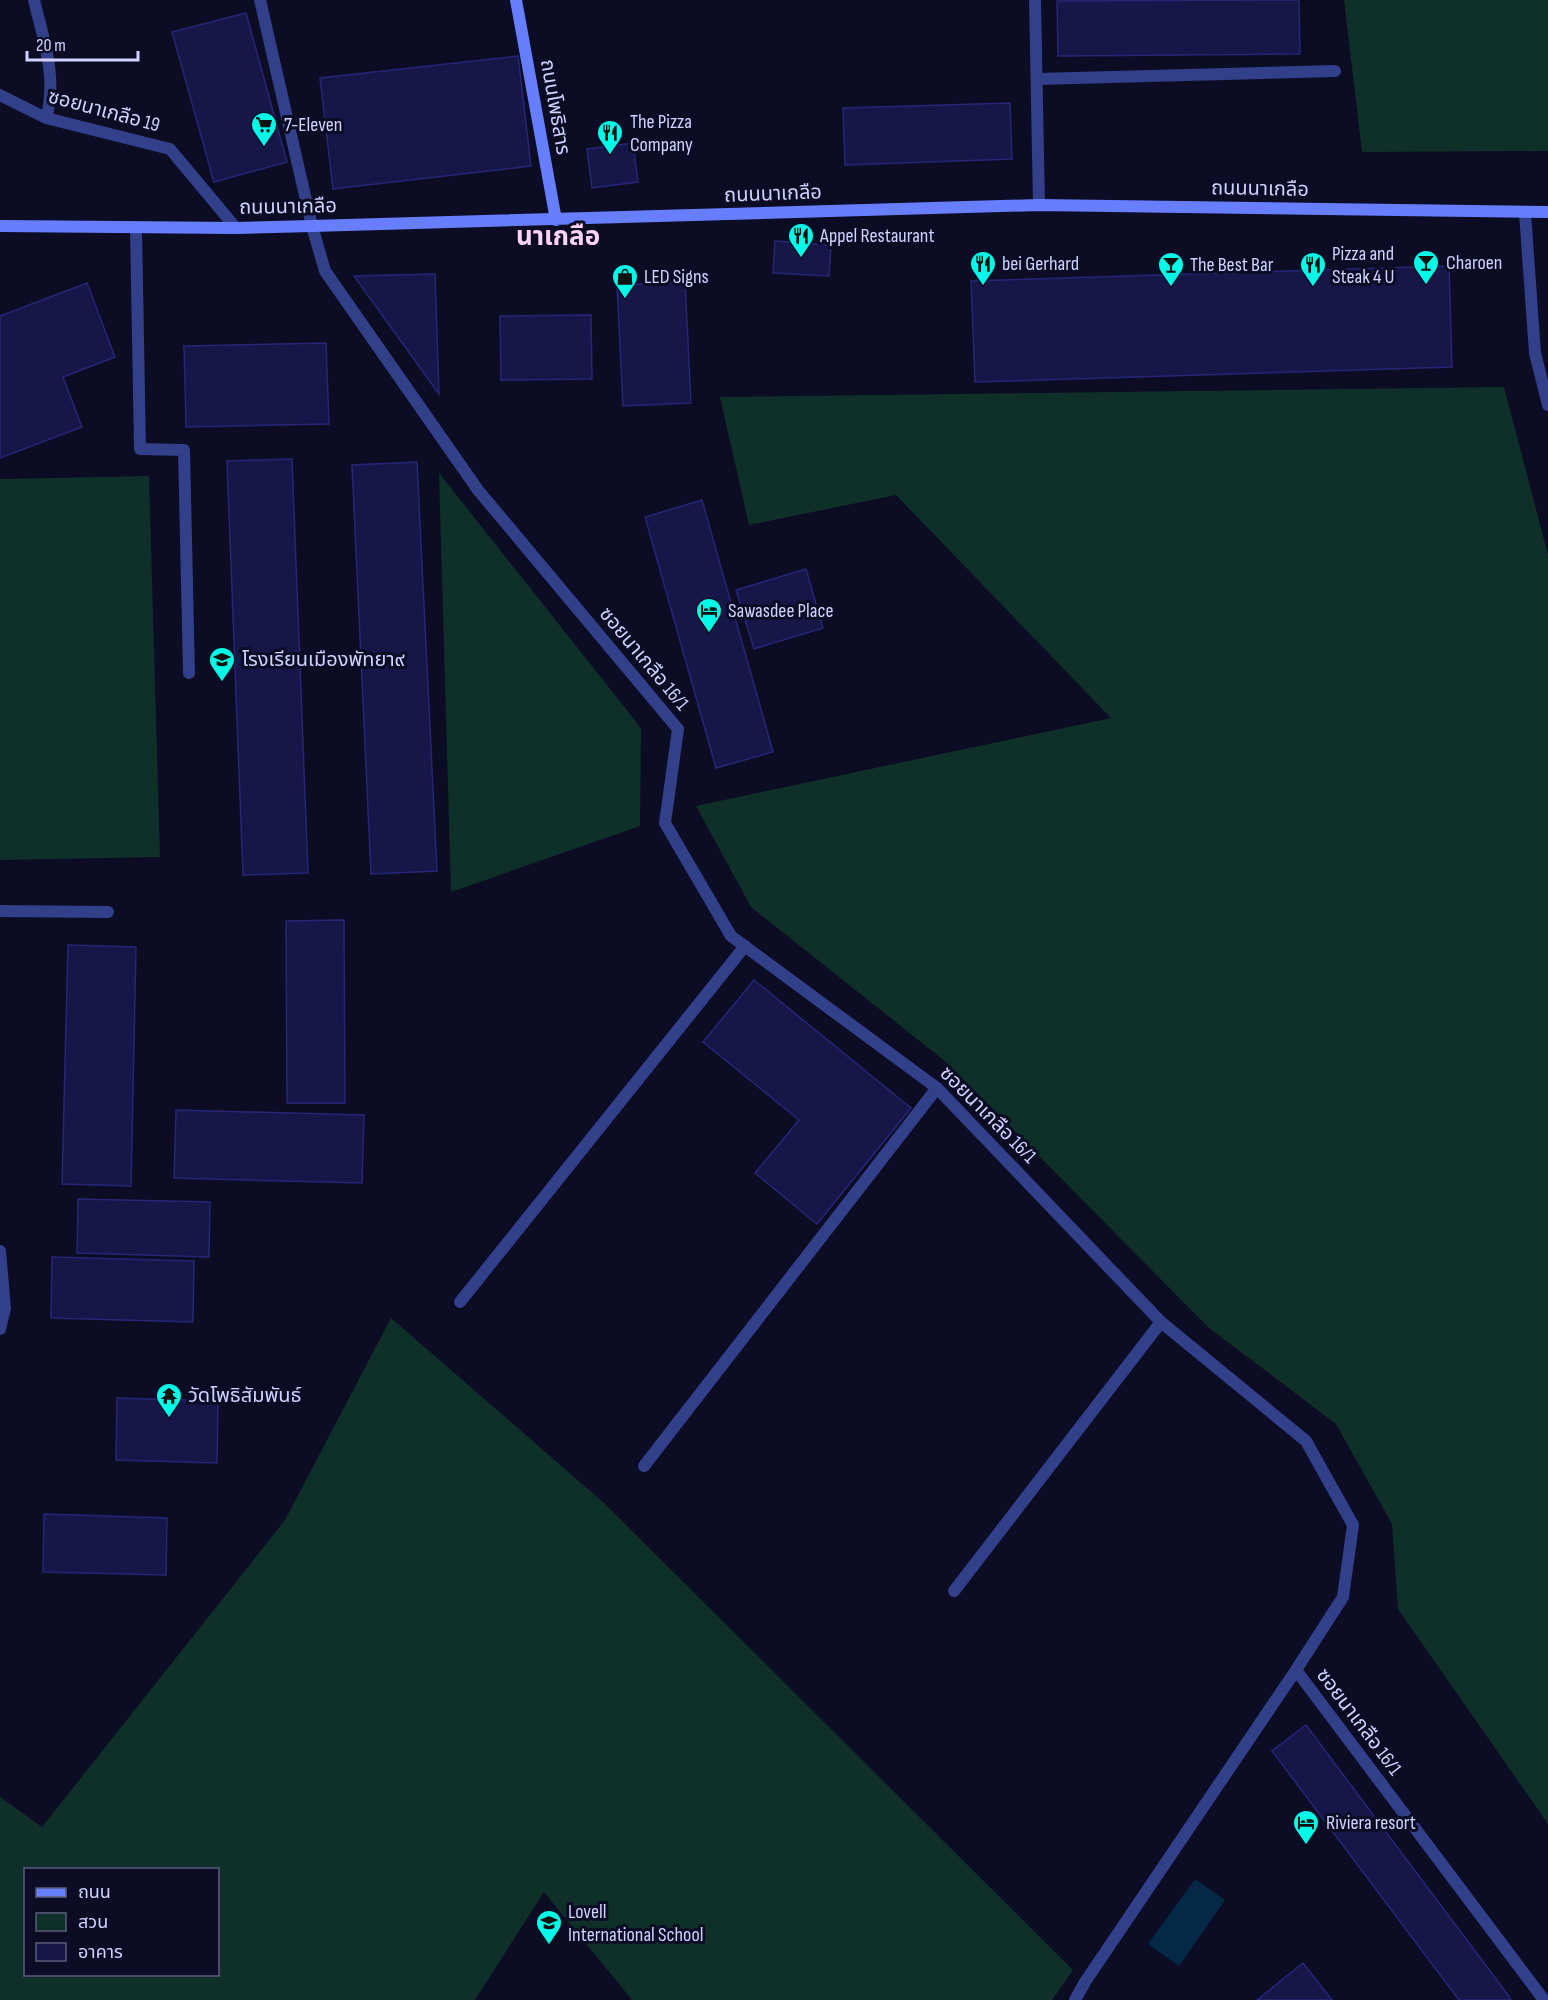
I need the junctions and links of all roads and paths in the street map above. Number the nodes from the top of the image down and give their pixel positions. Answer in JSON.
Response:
{"nodes":[{"id":1,"x":34,"y":0,"type":"edge"},
{"id":2,"x":260,"y":0,"type":"edge"},
{"id":3,"x":516,"y":0,"type":"edge"},
{"id":4,"x":1035,"y":0,"type":"edge"},
{"id":5,"x":1335,"y":71,"type":"dead end"},
{"id":6,"x":1036,"y":79,"type":"junction"},
{"id":7,"x":0,"y":95,"type":"edge"},
{"id":8,"x":46,"y":118,"type":"junction"},
{"id":9,"x":1039,"y":205,"type":"junction"},
{"id":10,"x":1548,"y":212,"type":"edge"},
{"id":11,"x":1525,"y":213,"type":"junction"},
{"id":12,"x":556,"y":220,"type":"junction"},
{"id":13,"x":0,"y":226,"type":"edge"},
{"id":14,"x":312,"y":226,"type":"junction"},
{"id":15,"x":136,"y":227,"type":"junction"},
{"id":16,"x":236,"y":228,"type":"junction"},
{"id":17,"x":1548,"y":405,"type":"edge"},
{"id":18,"x":189,"y":673,"type":"dead end"},
{"id":19,"x":0,"y":911,"type":"edge"},
{"id":20,"x":108,"y":912,"type":"dead end"},
{"id":21,"x":746,"y":946,"type":"junction"},
{"id":22,"x":937,"y":1088,"type":"junction"},
{"id":23,"x":0,"y":1251,"type":"edge"},
{"id":24,"x":460,"y":1302,"type":"dead end"},
{"id":25,"x":1161,"y":1322,"type":"junction"},
{"id":26,"x":0,"y":1329,"type":"edge"},
{"id":27,"x":644,"y":1467,"type":"dead end"},
{"id":28,"x":954,"y":1591,"type":"dead end"},
{"id":29,"x":1296,"y":1671,"type":"junction"},
{"id":30,"x":1075,"y":2000,"type":"edge"},
{"id":31,"x":1544,"y":2000,"type":"edge"}],
"edges":[{"from":1,"to":8,"type":"street"},
{"from":2,"to":14,"type":"street","name":"ซอยนาเกลือ 16/1"},
{"from":3,"to":12,"type":"street","name":"ถนนโพธิสาร"},
{"from":4,"to":6,"type":"street"},
{"from":5,"to":6,"type":"street"},
{"from":6,"to":9,"type":"street"},
{"from":7,"to":8,"type":"street","name":"ซอยนาเกลือ 19"},
{"from":8,"to":16,"type":"street","name":"ซอยนาเกลือ 19"},
{"from":9,"to":11,"type":"street","name":"ถนนนาเกลือ"},
{"from":9,"to":12,"type":"street","name":"ถนนนาเกลือ"},
{"from":10,"to":11,"type":"street","name":"ถนนนาเกลือ"},
{"from":11,"to":17,"type":"street"},
{"from":12,"to":14,"type":"street","name":"ถนนนาเกลือ"},
{"from":13,"to":15,"type":"street","name":"ถนนนาเกลือ"},
{"from":14,"to":16,"type":"street","name":"ถนนนาเกลือ"},
{"from":14,"to":21,"type":"street","name":"ซอยนาเกลือ 16/1"},
{"from":15,"to":16,"type":"street","name":"ถนนนาเกลือ"},
{"from":15,"to":18,"type":"street"},
{"from":19,"to":20,"type":"street"},
{"from":21,"to":22,"type":"street","name":"ซอยนาเกลือ 16/1"},
{"from":21,"to":24,"type":"street"},
{"from":22,"to":25,"type":"street","name":"ซอยนาเกลือ 16/1"},
{"from":22,"to":27,"type":"street"},
{"from":23,"to":26,"type":"street"},
{"from":25,"to":28,"type":"street"},
{"from":25,"to":29,"type":"street","name":"ซอยนาเกลือ 16/1"},
{"from":29,"to":30,"type":"street"},
{"from":29,"to":31,"type":"street","name":"ซอยนาเกลือ 16/1"}]}
